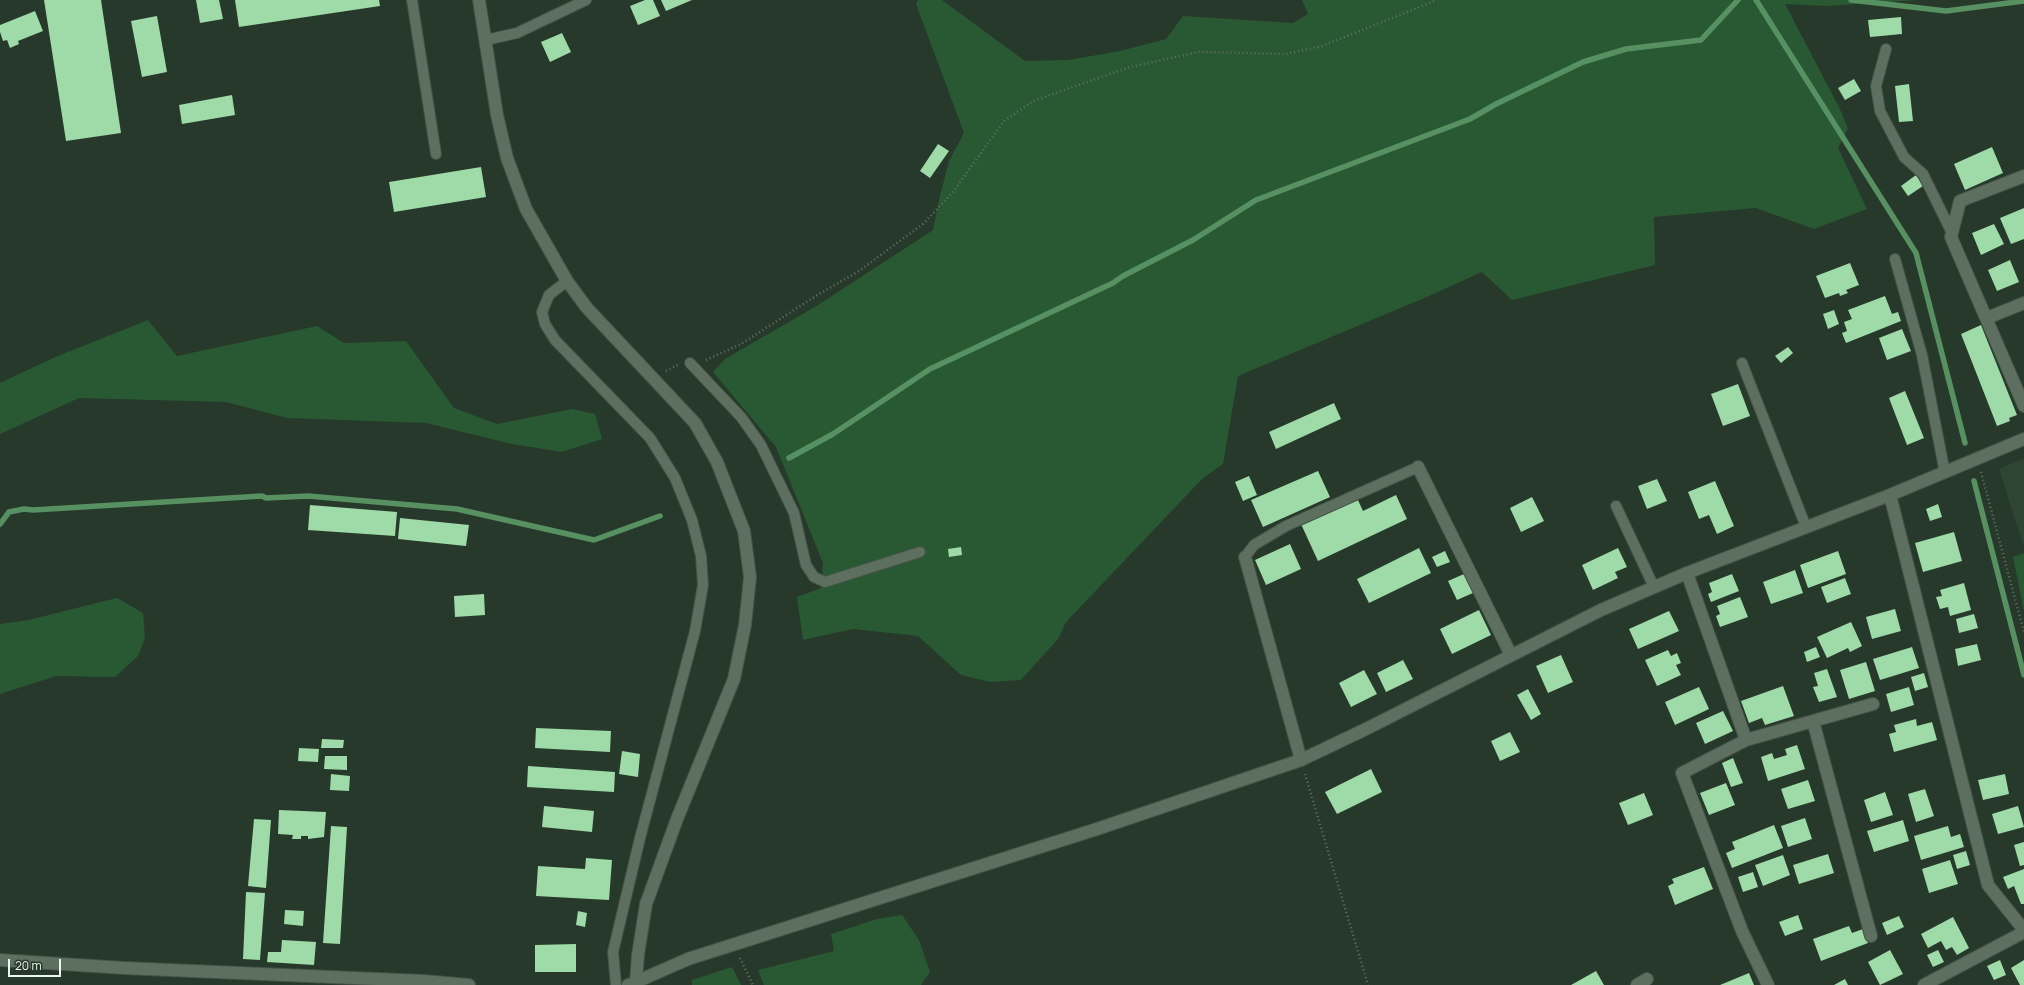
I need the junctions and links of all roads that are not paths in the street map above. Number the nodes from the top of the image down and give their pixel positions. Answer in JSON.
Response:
{"nodes":[{"id":1,"x":412,"y":0,"type":"edge"},
{"id":2,"x":479,"y":0,"type":"edge"},
{"id":3,"x":586,"y":0,"type":"edge"},
{"id":4,"x":486,"y":40,"type":"junction"},
{"id":5,"x":1886,"y":49,"type":"dead end"},
{"id":6,"x":436,"y":154,"type":"dead end"},
{"id":7,"x":2024,"y":176,"type":"edge"},
{"id":8,"x":1952,"y":233,"type":"junction"},
{"id":9,"x":1895,"y":259,"type":"dead end"},
{"id":10,"x":567,"y":281,"type":"junction"},
{"id":11,"x":2024,"y":303,"type":"edge"},
{"id":12,"x":1987,"y":318,"type":"junction"},
{"id":13,"x":690,"y":363,"type":"road end"},
{"id":14,"x":1742,"y":363,"type":"dead end"},
{"id":15,"x":2024,"y":406,"type":"edge"},
{"id":16,"x":2024,"y":439,"type":"edge"},
{"id":17,"x":1418,"y":467,"type":"joint"},
{"id":18,"x":1945,"y":473,"type":"junction"},
{"id":19,"x":1890,"y":496,"type":"junction"},
{"id":20,"x":1616,"y":506,"type":"dead end"},
{"id":21,"x":1806,"y":527,"type":"junction"},
{"id":22,"x":920,"y":552,"type":"dead end"},
{"id":23,"x":1245,"y":558,"type":"joint"},
{"id":24,"x":1687,"y":573,"type":"junction"},
{"id":25,"x":1654,"y":587,"type":"junction"},
{"id":26,"x":1512,"y":654,"type":"junction"},
{"id":27,"x":1873,"y":704,"type":"dead end"},
{"id":28,"x":1813,"y":721,"type":"junction"},
{"id":29,"x":1746,"y":740,"type":"junction"},
{"id":30,"x":1301,"y":760,"type":"junction"},
{"id":31,"x":2024,"y":931,"type":"edge"},
{"id":32,"x":1871,"y":936,"type":"dead end"},
{"id":33,"x":0,"y":960,"type":"edge"},
{"id":34,"x":633,"y":984,"type":"edge"},
{"id":35,"x":469,"y":985,"type":"edge"},
{"id":36,"x":616,"y":985,"type":"edge"},
{"id":37,"x":1768,"y":985,"type":"edge"},
{"id":38,"x":1924,"y":985,"type":"edge"}],
"edges":[{"from":1,"to":6,"type":"lane"},
{"from":2,"to":4,"type":"street"},
{"from":3,"to":4,"type":"lane"},
{"from":4,"to":10,"type":"street"},
{"from":5,"to":8,"type":"lane"},
{"from":7,"to":8,"type":"street"},
{"from":8,"to":12,"type":"street"},
{"from":9,"to":18,"type":"lane"},
{"from":10,"to":34,"type":"street"},
{"from":10,"to":36,"type":"lane"},
{"from":11,"to":12,"type":"street"},
{"from":12,"to":15,"type":"street"},
{"from":13,"to":22,"type":"lane"},
{"from":14,"to":21,"type":"lane"},
{"from":16,"to":18,"type":"street"},
{"from":17,"to":23,"type":"lane"},
{"from":17,"to":26,"type":"street"},
{"from":18,"to":19,"type":"street"},
{"from":19,"to":21,"type":"street"},
{"from":19,"to":31,"type":"street"},
{"from":20,"to":25,"type":"lane"},
{"from":21,"to":24,"type":"street"},
{"from":23,"to":30,"type":"street"},
{"from":24,"to":25,"type":"street"},
{"from":24,"to":29,"type":"street"},
{"from":25,"to":26,"type":"street"},
{"from":26,"to":30,"type":"street"},
{"from":27,"to":28,"type":"street"},
{"from":28,"to":29,"type":"street"},
{"from":28,"to":32,"type":"street"},
{"from":29,"to":37,"type":"street"},
{"from":30,"to":34,"type":"street"},
{"from":31,"to":38,"type":"street"},
{"from":33,"to":35,"type":"street"}]}
